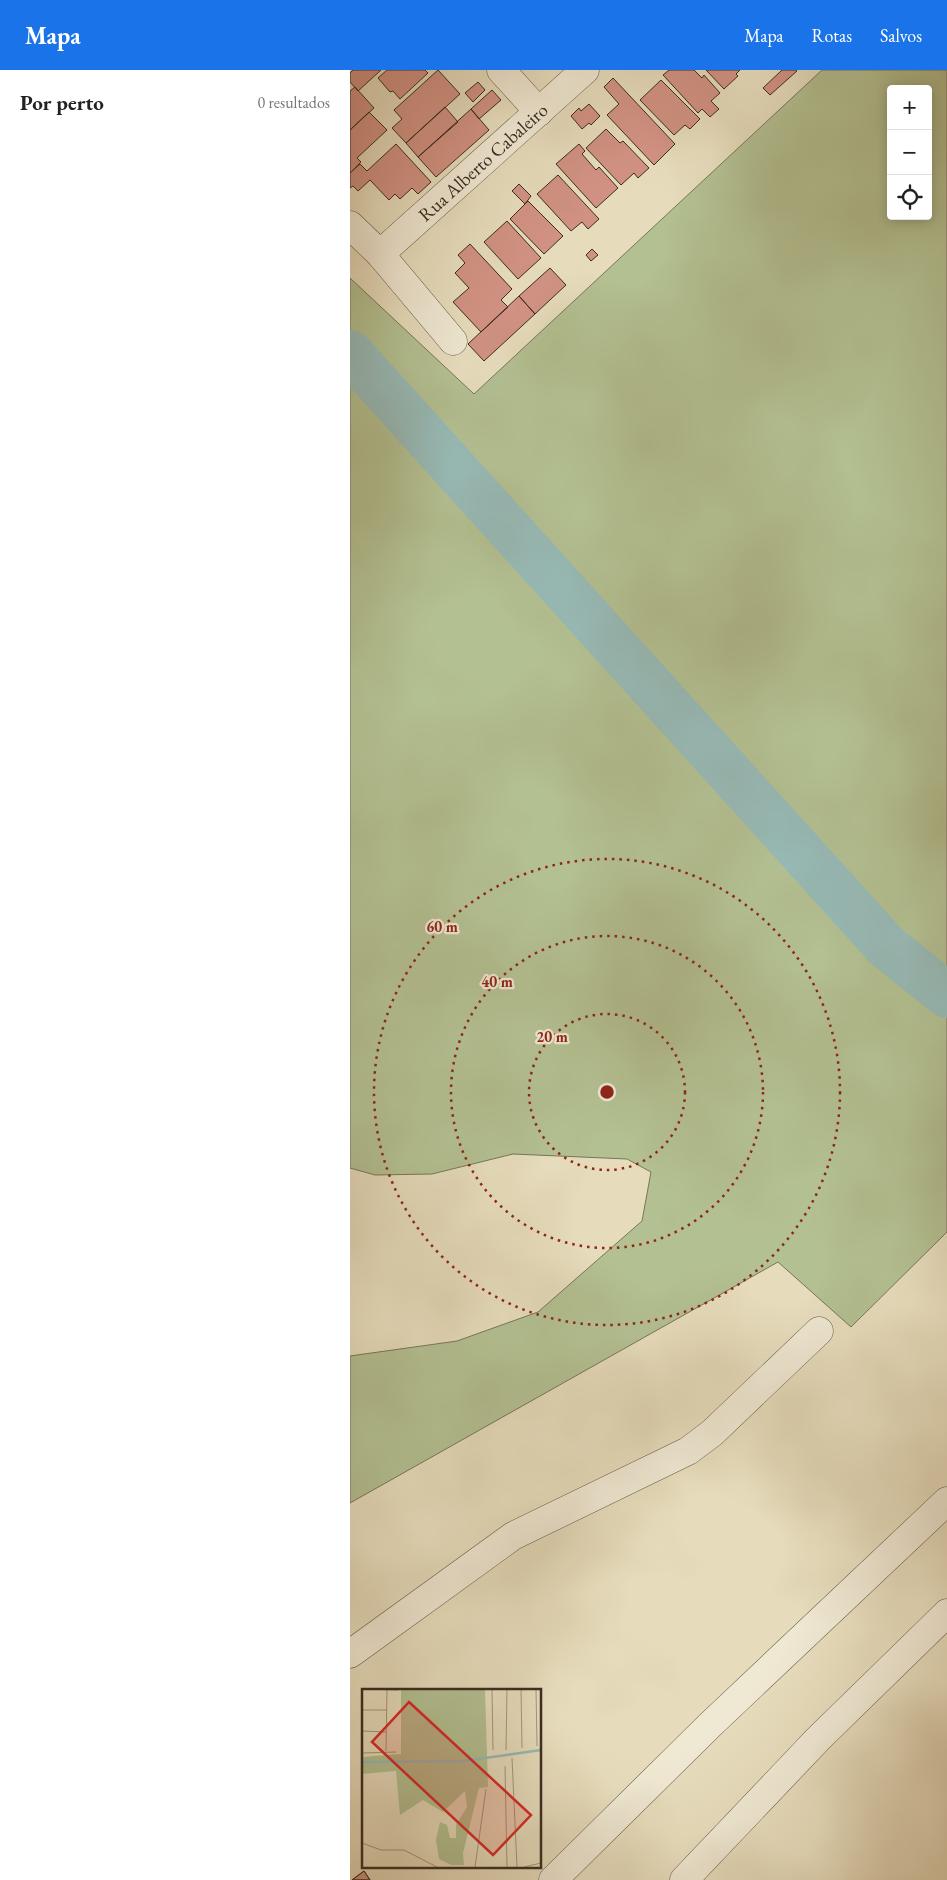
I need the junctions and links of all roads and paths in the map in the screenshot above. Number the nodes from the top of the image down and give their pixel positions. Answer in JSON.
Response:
{"nodes":[{"id":1,"x":500,"y":70,"type":"edge"},
{"id":2,"x":585,"y":70,"type":"edge"},
{"id":3,"x":539,"y":112,"type":"junction"},
{"id":4,"x":350,"y":225,"type":"edge"},
{"id":5,"x":380,"y":254,"type":"junction"},
{"id":6,"x":453,"y":341,"type":"dead end"},
{"id":7,"x":819,"y":1331,"type":"dead end"},
{"id":8,"x":947,"y":1501,"type":"edge"},
{"id":9,"x":947,"y":1613,"type":"edge"},
{"id":10,"x":350,"y":1654,"type":"edge"},
{"id":11,"x":553,"y":1880,"type":"edge"},
{"id":12,"x":684,"y":1880,"type":"edge"}],
"edges":[{"from":1,"to":3,"type":"street"},
{"from":2,"to":3,"type":"street","name":"Rua Alberto Cabaleiro"},
{"from":3,"to":5,"type":"street","name":"Rua Alberto Cabaleiro"},
{"from":4,"to":5,"type":"street"},
{"from":5,"to":6,"type":"street"},
{"from":7,"to":10,"type":"street"},
{"from":8,"to":11,"type":"street"},
{"from":9,"to":12,"type":"street"}]}
